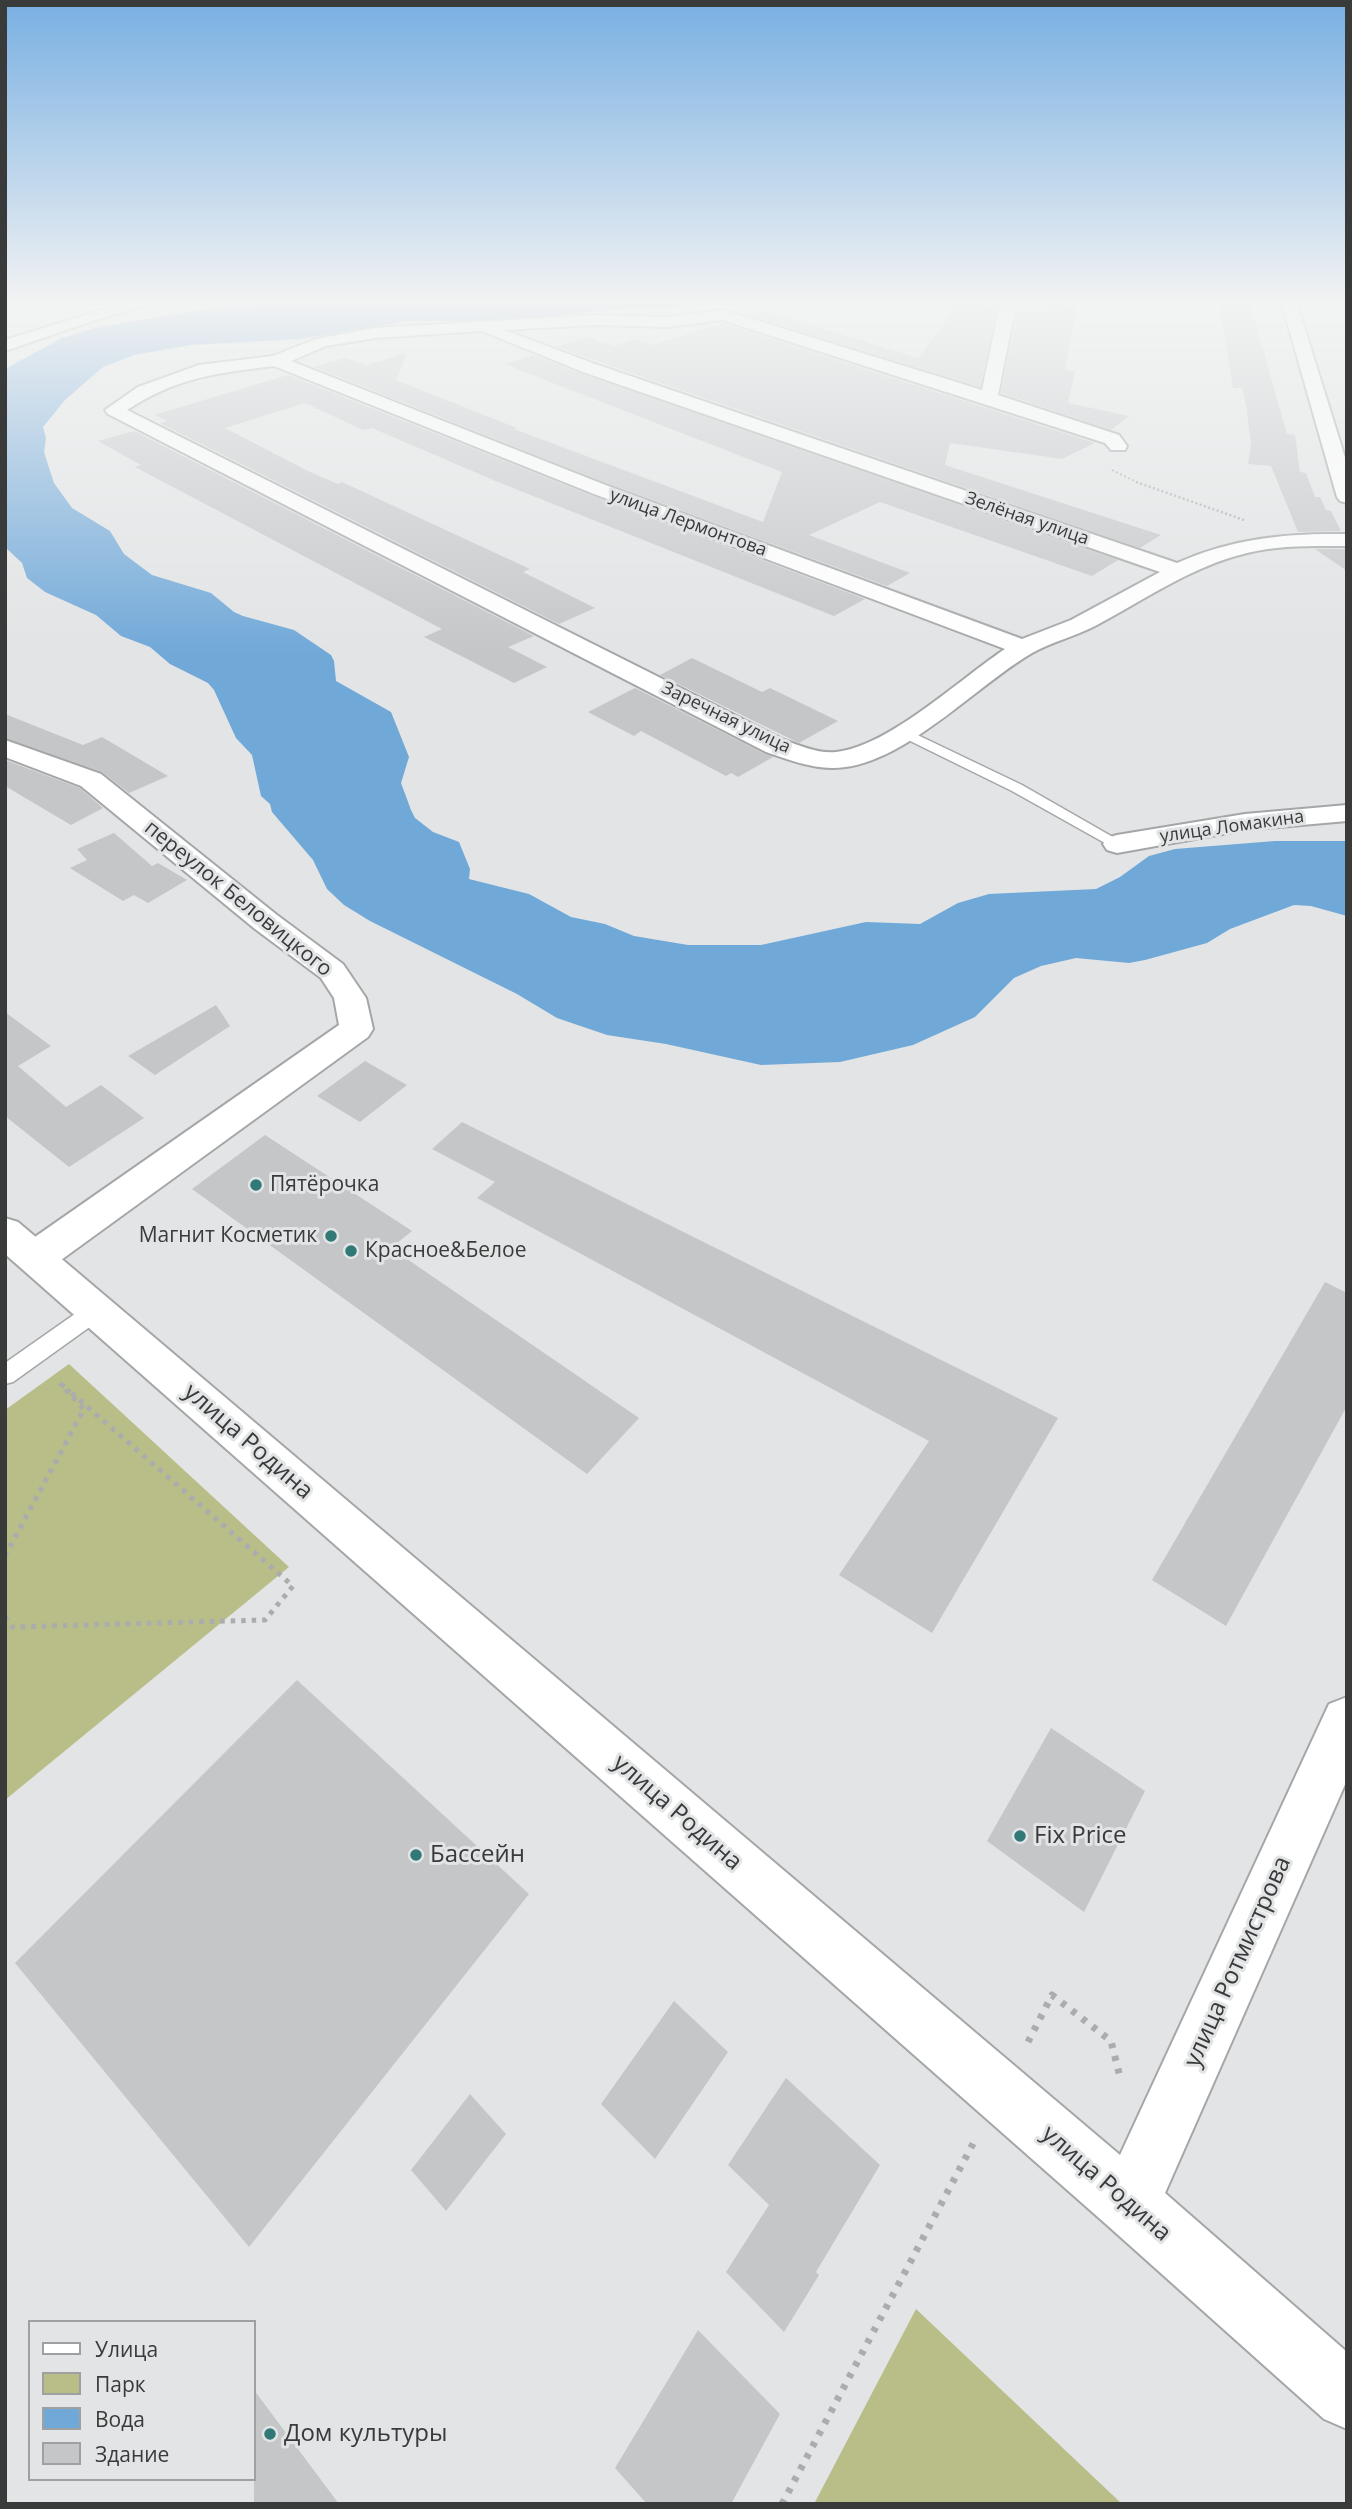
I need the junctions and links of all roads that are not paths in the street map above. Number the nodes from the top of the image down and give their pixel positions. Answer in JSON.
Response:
{"nodes":[{"id":1,"x":136,"y":421,"type":"edge"},
{"id":2,"x":433,"y":421,"type":"edge"},
{"id":3,"x":743,"y":421,"type":"edge"},
{"id":4,"x":1058,"y":421,"type":"edge"},
{"id":5,"x":1325,"y":421,"type":"edge"},
{"id":6,"x":1118,"y":446,"type":"road end"},
{"id":7,"x":1346,"y":493,"type":"edge"},
{"id":8,"x":1347,"y":540,"type":"edge"},
{"id":9,"x":1178,"y":571,"type":"junction"},
{"id":10,"x":1024,"y":648,"type":"junction"},
{"id":11,"x":903,"y":732,"type":"junction"},
{"id":12,"x":5,"y":748,"type":"edge"},
{"id":13,"x":1347,"y":813,"type":"edge"},
{"id":14,"x":1117,"y":844,"type":"joint"},
{"id":15,"x":21,"y":1245,"type":"edge"},
{"id":16,"x":97,"y":1310,"type":"junction"},
{"id":17,"x":5,"y":1375,"type":"edge"},
{"id":18,"x":1347,"y":1722,"type":"edge"},
{"id":19,"x":1129,"y":2203,"type":"junction"},
{"id":20,"x":1347,"y":2396,"type":"edge"}],
"edges":[{"from":1,"to":11,"type":"street","name":"Заречная улица"},
{"from":2,"to":10,"type":"street","name":"улица Лермонтова"},
{"from":3,"to":9,"type":"street","name":"Зелёная улица"},
{"from":4,"to":6,"type":"street"},
{"from":5,"to":7,"type":"street"},
{"from":8,"to":9,"type":"street","name":"Заречная улица"},
{"from":9,"to":10,"type":"street","name":"Заречная улица"},
{"from":10,"to":11,"type":"street","name":"Заречная улица"},
{"from":11,"to":14,"type":"lane"},
{"from":12,"to":15,"type":"street","name":"переулок Беловицкого"},
{"from":13,"to":14,"type":"street","name":"улица Ломакина"},
{"from":15,"to":16,"type":"street","name":"улица Родина"},
{"from":16,"to":17,"type":"lane"},
{"from":16,"to":19,"type":"street","name":"улица Родина"},
{"from":18,"to":19,"type":"street","name":"улица Ротмистрова"},
{"from":19,"to":20,"type":"street","name":"улица Родина"}]}
